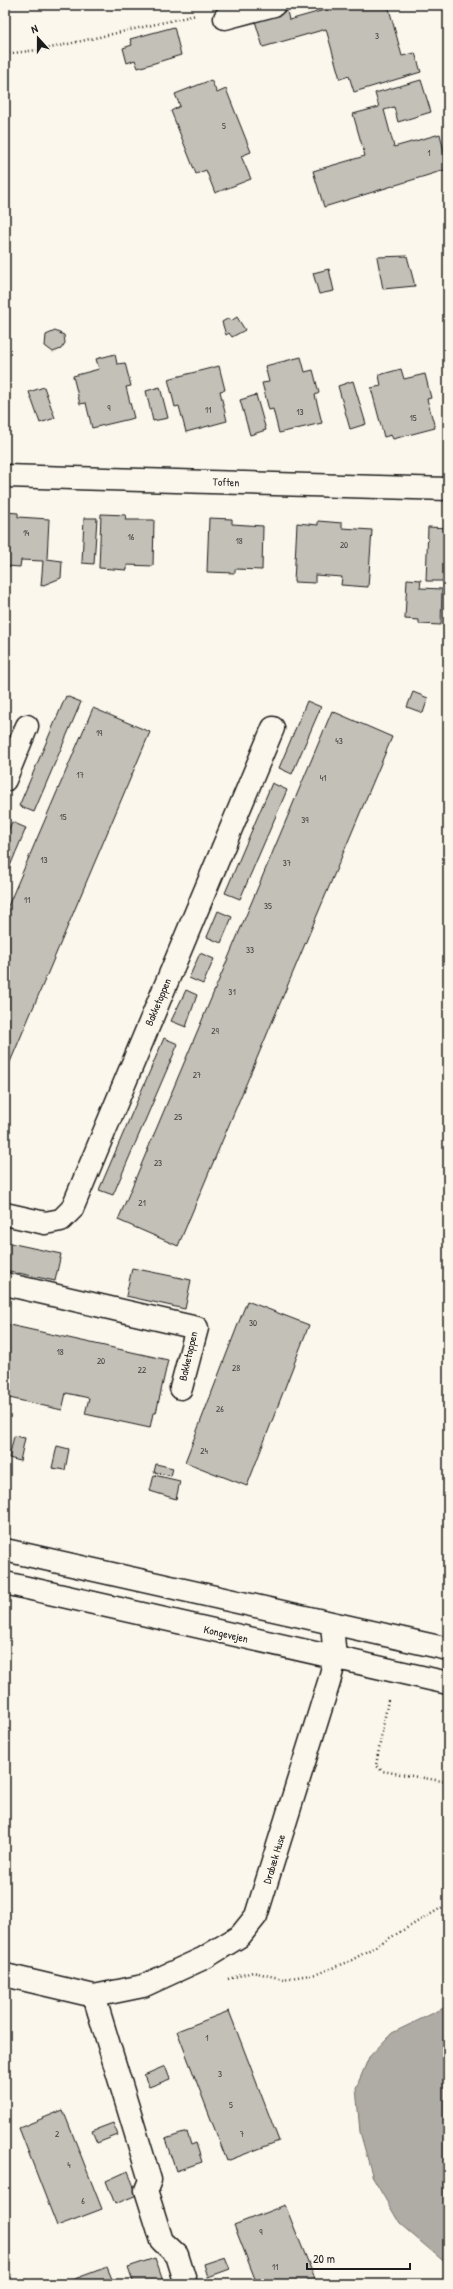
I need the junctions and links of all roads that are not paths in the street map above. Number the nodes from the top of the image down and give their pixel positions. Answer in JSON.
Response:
{"nodes":[{"id":1,"x":274,"y":5,"type":"edge"},
{"id":2,"x":225,"y":18,"type":"road end"},
{"id":3,"x":5,"y":476,"type":"edge"},
{"id":4,"x":448,"y":489,"type":"edge"},
{"id":5,"x":27,"y":726,"type":"dead end"},
{"id":6,"x":272,"y":728,"type":"dead end"},
{"id":7,"x":5,"y":780,"type":"edge"},
{"id":8,"x":5,"y":1214,"type":"edge"},
{"id":9,"x":5,"y":1284,"type":"edge"},
{"id":10,"x":181,"y":1388,"type":"dead end"},
{"id":11,"x":5,"y":1550,"type":"edge"},
{"id":12,"x":5,"y":1583,"type":"edge"},
{"id":13,"x":332,"y":1624,"type":"junction"},
{"id":14,"x":448,"y":1649,"type":"edge"},
{"id":15,"x":335,"y":1659,"type":"junction"},
{"id":16,"x":448,"y":1683,"type":"edge"},
{"id":17,"x":5,"y":1975,"type":"edge"},
{"id":18,"x":94,"y":1996,"type":"junction"},
{"id":19,"x":186,"y":2284,"type":"edge"}],
"edges":[{"from":1,"to":2,"type":"street"},
{"from":3,"to":4,"type":"street","name":"Toften"},
{"from":5,"to":7,"type":"street"},
{"from":6,"to":8,"type":"street","name":"Bakketoppen"},
{"from":9,"to":10,"type":"street","name":"Bakketoppen"},
{"from":11,"to":13,"type":"street"},
{"from":12,"to":15,"type":"street","name":"Kongevejen"},
{"from":13,"to":14,"type":"street"},
{"from":13,"to":15,"type":"street","name":"Drabæk Huse"},
{"from":15,"to":16,"type":"street","name":"Kongevejen"},
{"from":15,"to":18,"type":"street","name":"Drabæk Huse"},
{"from":17,"to":18,"type":"street","name":"Drabæk Huse"},
{"from":18,"to":19,"type":"street"}]}
